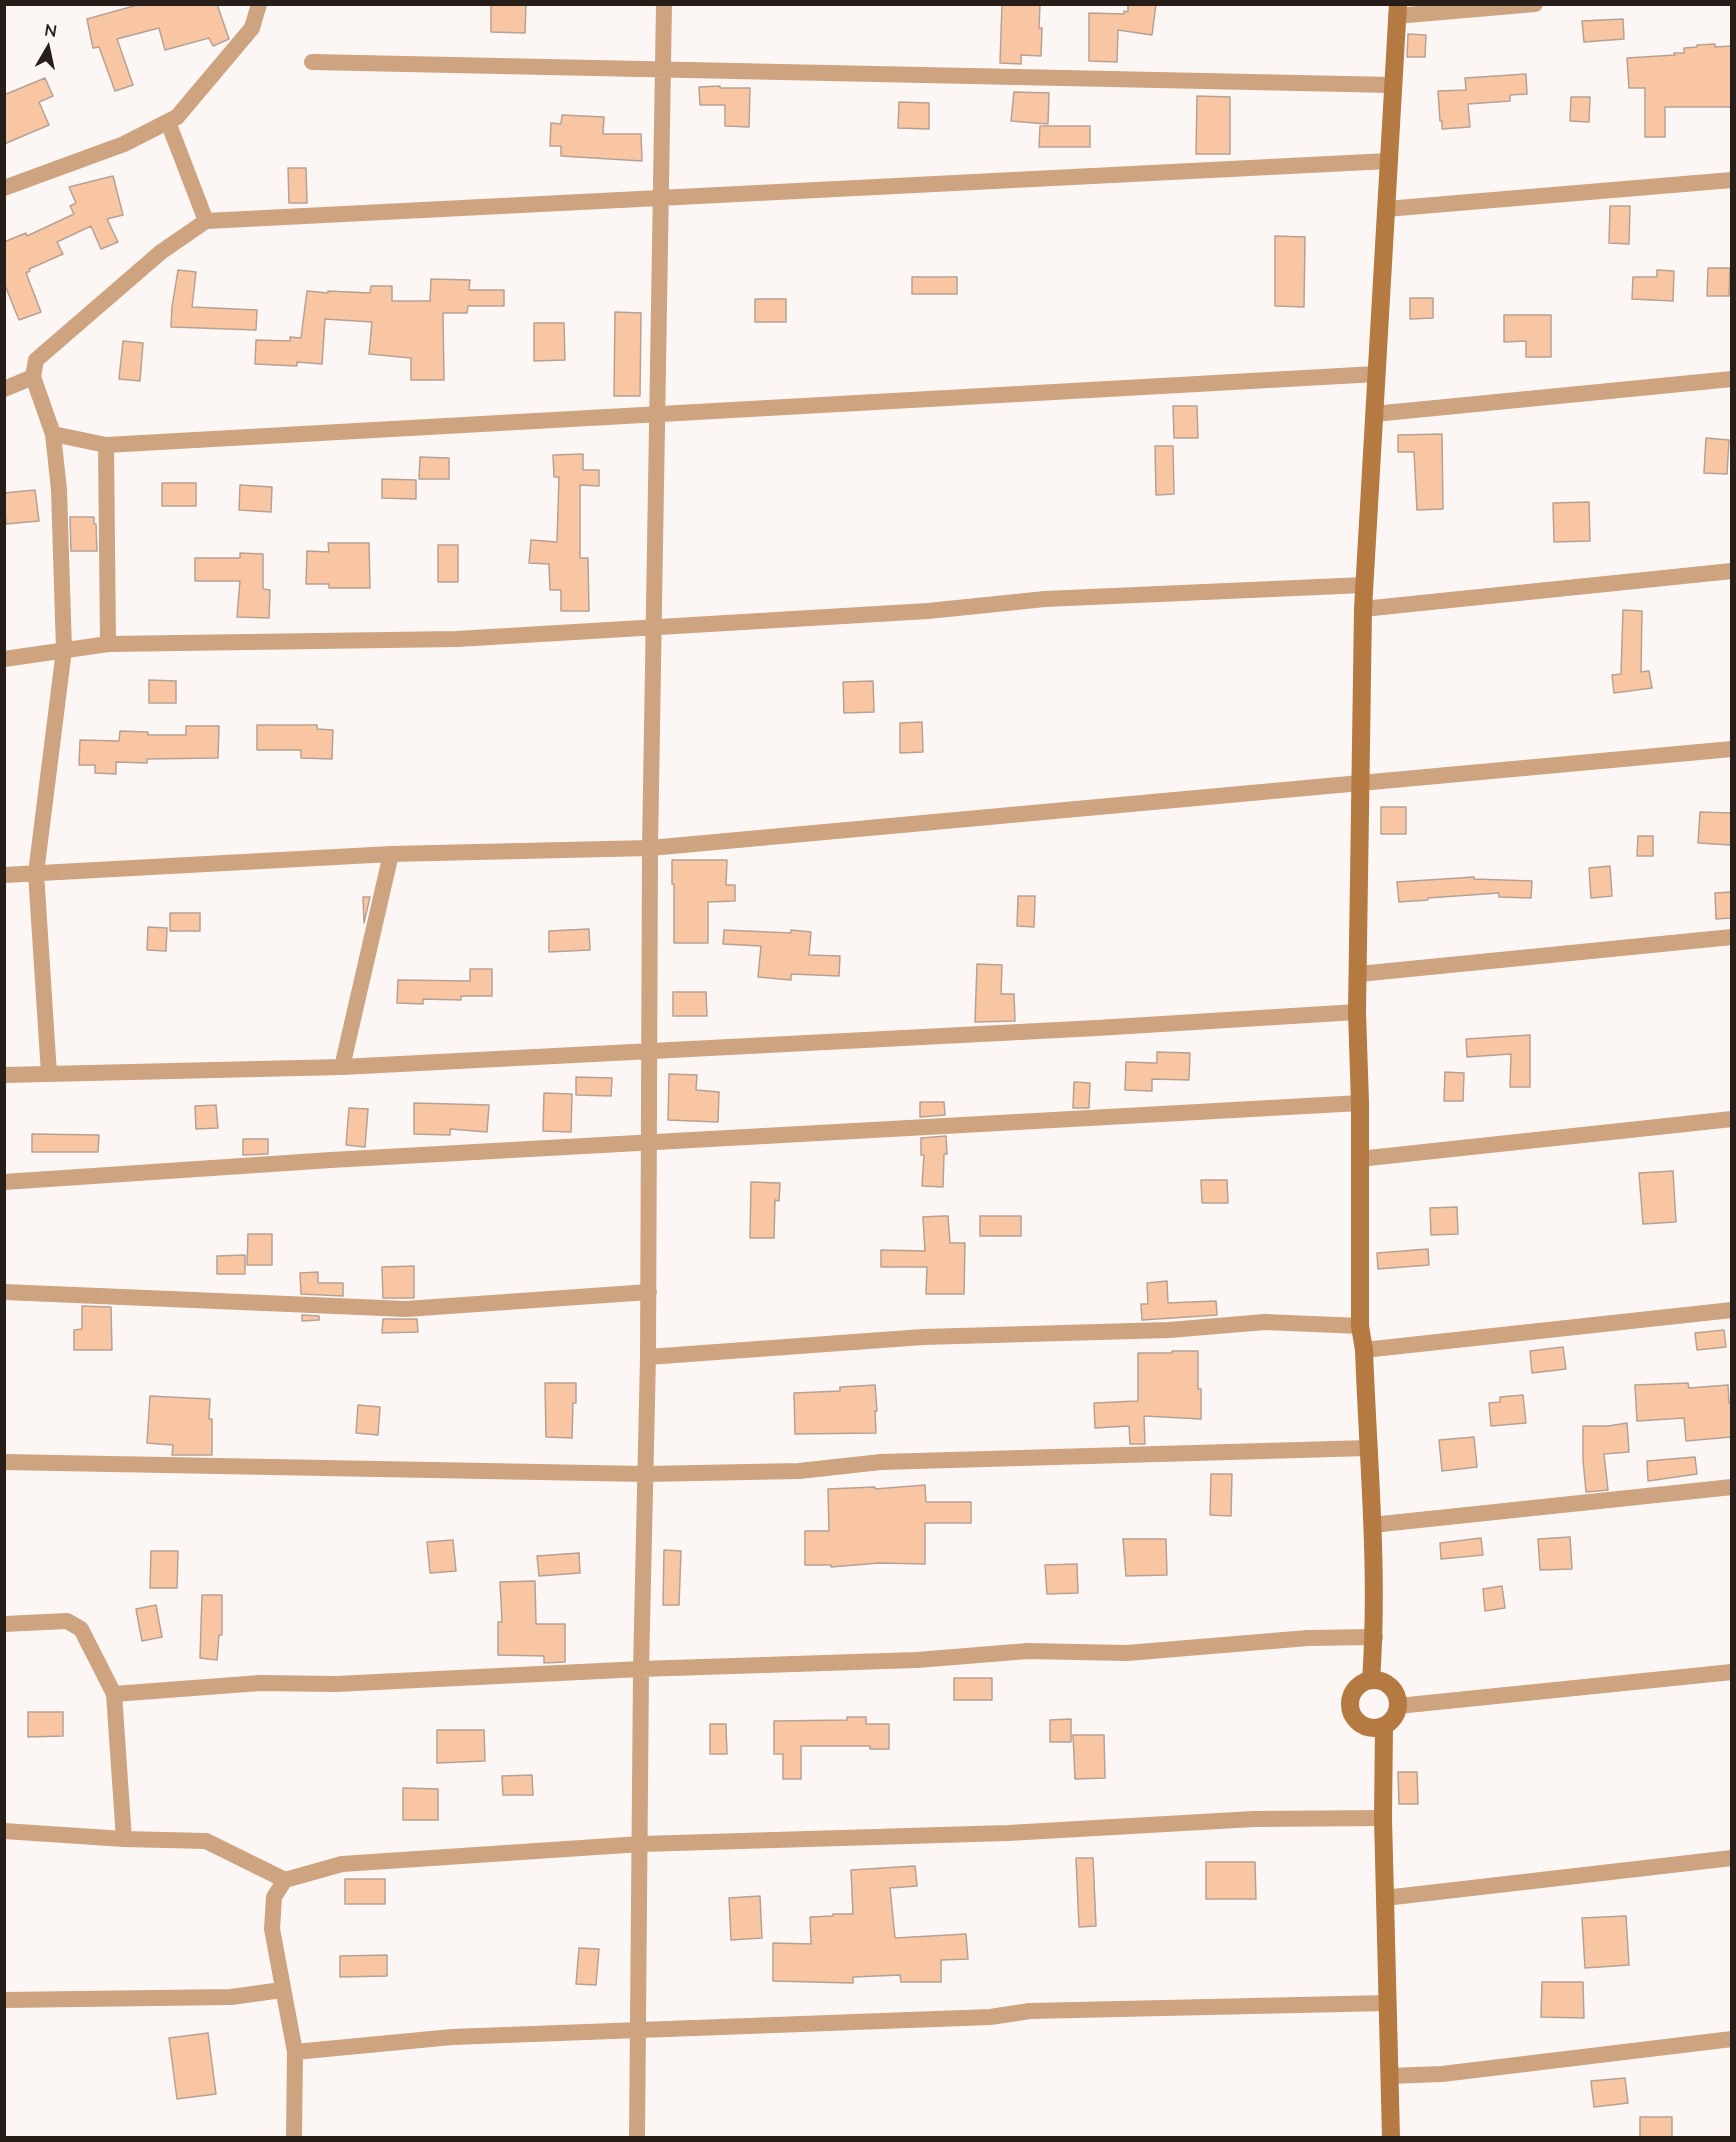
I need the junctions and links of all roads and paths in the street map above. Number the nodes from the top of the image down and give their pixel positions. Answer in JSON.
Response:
{"nodes":[{"id":1,"x":259,"y":4,"type":"edge"},
{"id":2,"x":664,"y":4,"type":"edge"},
{"id":3,"x":1535,"y":4,"type":"edge"},
{"id":4,"x":1397,"y":10,"type":"edge"},
{"id":5,"x":312,"y":62,"type":"dead end"},
{"id":6,"x":663,"y":69,"type":"junction"},
{"id":7,"x":1392,"y":85,"type":"junction"},
{"id":8,"x":168,"y":122,"type":"junction"},
{"id":9,"x":1388,"y":161,"type":"junction"},
{"id":10,"x":1731,"y":180,"type":"edge"},
{"id":11,"x":4,"y":188,"type":"edge"},
{"id":12,"x":661,"y":198,"type":"junction"},
{"id":13,"x":1386,"y":209,"type":"junction"},
{"id":14,"x":206,"y":221,"type":"junction"},
{"id":15,"x":1376,"y":374,"type":"junction"},
{"id":16,"x":33,"y":377,"type":"junction"},
{"id":17,"x":1731,"y":379,"type":"edge"},
{"id":18,"x":4,"y":389,"type":"edge"},
{"id":19,"x":657,"y":414,"type":"junction"},
{"id":20,"x":1374,"y":414,"type":"junction"},
{"id":21,"x":53,"y":434,"type":"junction"},
{"id":22,"x":106,"y":445,"type":"junction"},
{"id":23,"x":1731,"y":571,"type":"edge"},
{"id":24,"x":1364,"y":585,"type":"junction"},
{"id":25,"x":1363,"y":609,"type":"junction"},
{"id":26,"x":655,"y":627,"type":"junction"},
{"id":27,"x":108,"y":644,"type":"junction"},
{"id":28,"x":64,"y":650,"type":"junction"},
{"id":29,"x":4,"y":659,"type":"edge"},
{"id":30,"x":1731,"y":749,"type":"edge"},
{"id":31,"x":1360,"y":784,"type":"junction"},
{"id":32,"x":650,"y":848,"type":"junction"},
{"id":33,"x":391,"y":854,"type":"junction"},
{"id":34,"x":36,"y":873,"type":"junction"},
{"id":35,"x":4,"y":875,"type":"edge"},
{"id":36,"x":1731,"y":937,"type":"edge"},
{"id":37,"x":1359,"y":974,"type":"junction"},
{"id":38,"x":1357,"y":1012,"type":"junction"},
{"id":39,"x":649,"y":1052,"type":"junction"},
{"id":40,"x":342,"y":1067,"type":"junction"},
{"id":41,"x":49,"y":1074,"type":"junction"},
{"id":42,"x":4,"y":1076,"type":"edge"},
{"id":43,"x":1360,"y":1103,"type":"junction"},
{"id":44,"x":1731,"y":1119,"type":"edge"},
{"id":45,"x":650,"y":1144,"type":"junction"},
{"id":46,"x":1359,"y":1159,"type":"junction"},
{"id":47,"x":4,"y":1182,"type":"edge"},
{"id":48,"x":4,"y":1292,"type":"edge"},
{"id":49,"x":649,"y":1292,"type":"junction"},
{"id":50,"x":1731,"y":1310,"type":"edge"},
{"id":51,"x":1360,"y":1326,"type":"junction"},
{"id":52,"x":1364,"y":1350,"type":"junction"},
{"id":53,"x":648,"y":1357,"type":"junction"},
{"id":54,"x":1368,"y":1448,"type":"junction"},
{"id":55,"x":4,"y":1462,"type":"edge"},
{"id":56,"x":645,"y":1474,"type":"junction"},
{"id":57,"x":1731,"y":1487,"type":"edge"},
{"id":58,"x":1372,"y":1525,"type":"junction"},
{"id":59,"x":4,"y":1624,"type":"edge"},
{"id":60,"x":1374,"y":1637,"type":"junction"},
{"id":61,"x":641,"y":1669,"type":"junction"},
{"id":62,"x":1731,"y":1672,"type":"edge"},
{"id":63,"x":1371,"y":1680,"type":"junction"},
{"id":64,"x":114,"y":1694,"type":"junction"},
{"id":65,"x":1398,"y":1706,"type":"junction"},
{"id":66,"x":1384,"y":1726,"type":"junction"},
{"id":67,"x":1383,"y":1818,"type":"junction"},
{"id":68,"x":4,"y":1831,"type":"edge"},
{"id":69,"x":124,"y":1839,"type":"junction"},
{"id":70,"x":640,"y":1844,"type":"junction"},
{"id":71,"x":1731,"y":1858,"type":"edge"},
{"id":72,"x":285,"y":1880,"type":"junction"},
{"id":73,"x":1385,"y":1898,"type":"junction"},
{"id":74,"x":282,"y":1990,"type":"junction"},
{"id":75,"x":4,"y":2000,"type":"edge"},
{"id":76,"x":1388,"y":2003,"type":"junction"},
{"id":77,"x":638,"y":2031,"type":"junction"},
{"id":78,"x":1731,"y":2039,"type":"edge"},
{"id":79,"x":295,"y":2052,"type":"junction"},
{"id":80,"x":1389,"y":2076,"type":"junction"},
{"id":81,"x":294,"y":2138,"type":"edge"},
{"id":82,"x":637,"y":2138,"type":"edge"},
{"id":83,"x":1391,"y":2138,"type":"edge"}],
"edges":[{"from":1,"to":8,"type":"street"},
{"from":2,"to":6,"type":"street"},
{"from":3,"to":4,"type":"street"},
{"from":4,"to":7,"type":"main road"},
{"from":5,"to":6,"type":"street"},
{"from":6,"to":7,"type":"street"},
{"from":6,"to":12,"type":"street"},
{"from":7,"to":9,"type":"main road"},
{"from":8,"to":11,"type":"street"},
{"from":8,"to":14,"type":"street"},
{"from":9,"to":12,"type":"street"},
{"from":9,"to":13,"type":"main road"},
{"from":10,"to":13,"type":"street"},
{"from":12,"to":14,"type":"street"},
{"from":12,"to":19,"type":"street"},
{"from":13,"to":15,"type":"main road"},
{"from":14,"to":16,"type":"street"},
{"from":15,"to":19,"type":"street"},
{"from":15,"to":20,"type":"main road"},
{"from":16,"to":18,"type":"street"},
{"from":16,"to":21,"type":"street"},
{"from":17,"to":20,"type":"street"},
{"from":19,"to":22,"type":"street"},
{"from":19,"to":26,"type":"street"},
{"from":20,"to":24,"type":"main road"},
{"from":21,"to":22,"type":"street"},
{"from":21,"to":28,"type":"street"},
{"from":22,"to":27,"type":"street"},
{"from":23,"to":25,"type":"street"},
{"from":24,"to":25,"type":"main road"},
{"from":24,"to":26,"type":"street"},
{"from":25,"to":31,"type":"main road"},
{"from":26,"to":27,"type":"street"},
{"from":26,"to":32,"type":"street"},
{"from":27,"to":28,"type":"street"},
{"from":28,"to":29,"type":"street"},
{"from":28,"to":34,"type":"street"},
{"from":30,"to":31,"type":"street"},
{"from":31,"to":32,"type":"street"},
{"from":31,"to":37,"type":"main road"},
{"from":32,"to":33,"type":"street"},
{"from":32,"to":39,"type":"street"},
{"from":33,"to":34,"type":"street"},
{"from":33,"to":40,"type":"street"},
{"from":34,"to":35,"type":"street"},
{"from":34,"to":41,"type":"street"},
{"from":36,"to":37,"type":"street"},
{"from":37,"to":38,"type":"main road"},
{"from":38,"to":39,"type":"street"},
{"from":38,"to":43,"type":"main road"},
{"from":39,"to":40,"type":"street"},
{"from":39,"to":45,"type":"street"},
{"from":40,"to":41,"type":"street"},
{"from":41,"to":42,"type":"street"},
{"from":43,"to":45,"type":"street"},
{"from":43,"to":46,"type":"main road"},
{"from":44,"to":46,"type":"street"},
{"from":45,"to":47,"type":"street"},
{"from":45,"to":49,"type":"street"},
{"from":46,"to":51,"type":"main road"},
{"from":48,"to":49,"type":"street"},
{"from":49,"to":53,"type":"street"},
{"from":50,"to":52,"type":"street"},
{"from":51,"to":52,"type":"main road"},
{"from":51,"to":53,"type":"street"},
{"from":52,"to":54,"type":"main road"},
{"from":53,"to":56,"type":"street"},
{"from":54,"to":56,"type":"street"},
{"from":54,"to":58,"type":"main road"},
{"from":55,"to":56,"type":"street"},
{"from":56,"to":61,"type":"street"},
{"from":57,"to":58,"type":"street"},
{"from":58,"to":60,"type":"main road"},
{"from":59,"to":64,"type":"street"},
{"from":60,"to":61,"type":"street"},
{"from":60,"to":63,"type":"main road"},
{"from":61,"to":64,"type":"street"},
{"from":61,"to":70,"type":"street"},
{"from":62,"to":65,"type":"street"},
{"from":63,"to":65,"type":"main road"},
{"from":63,"to":66,"type":"main road"},
{"from":64,"to":69,"type":"street"},
{"from":65,"to":66,"type":"main road"},
{"from":66,"to":67,"type":"main road"},
{"from":67,"to":70,"type":"street"},
{"from":67,"to":73,"type":"main road"},
{"from":68,"to":69,"type":"street"},
{"from":69,"to":72,"type":"street"},
{"from":70,"to":72,"type":"street"},
{"from":70,"to":77,"type":"street"},
{"from":71,"to":73,"type":"street"},
{"from":72,"to":74,"type":"street"},
{"from":73,"to":76,"type":"main road"},
{"from":74,"to":75,"type":"street"},
{"from":74,"to":79,"type":"street"},
{"from":76,"to":77,"type":"street"},
{"from":76,"to":80,"type":"main road"},
{"from":77,"to":79,"type":"street"},
{"from":77,"to":82,"type":"street"},
{"from":78,"to":80,"type":"street"},
{"from":79,"to":81,"type":"street"},
{"from":80,"to":83,"type":"main road"}]}
